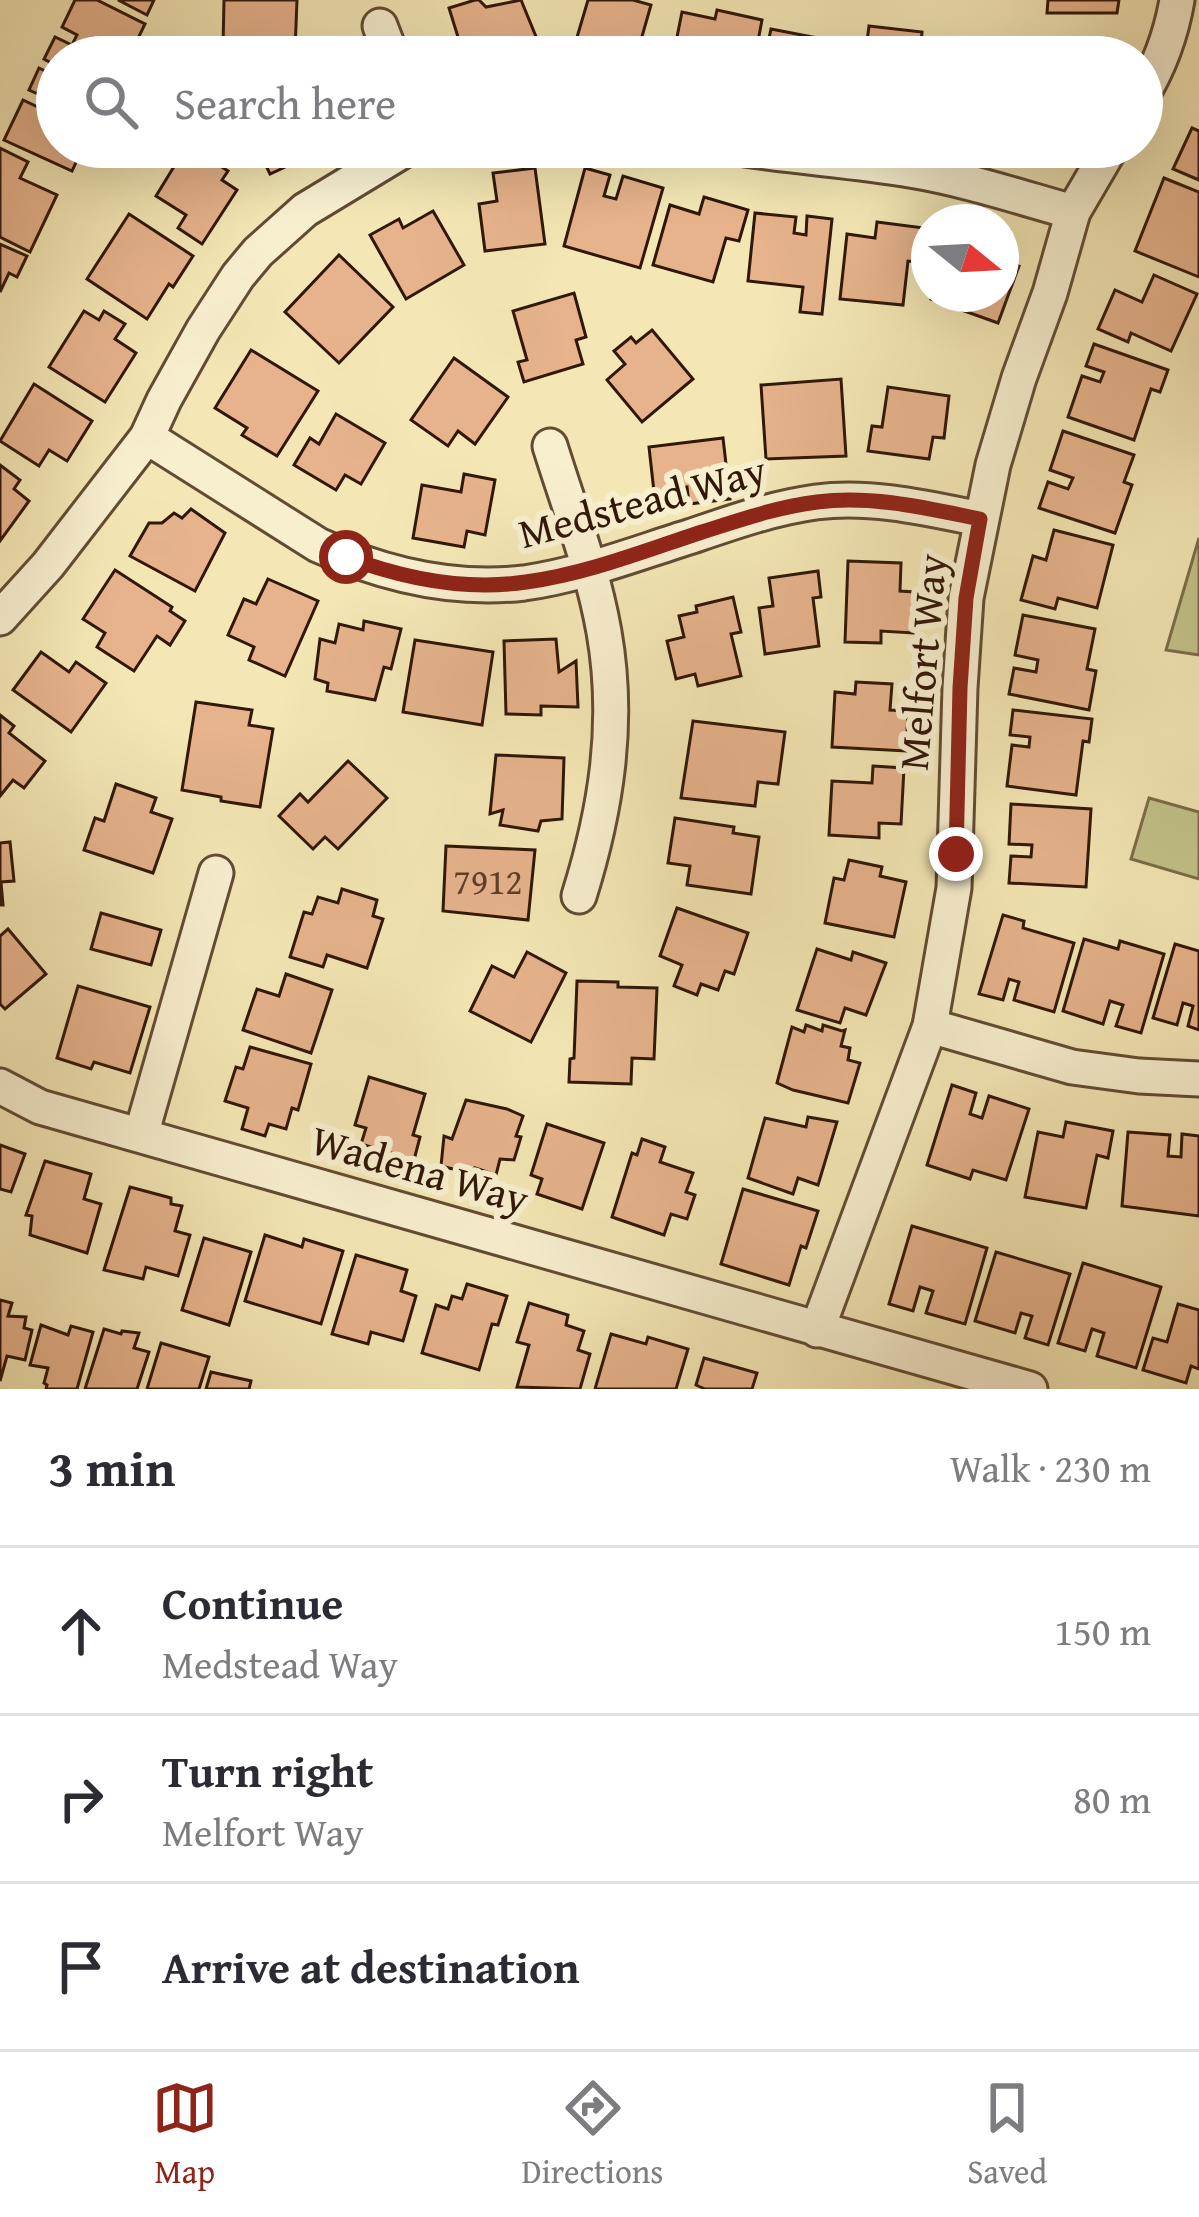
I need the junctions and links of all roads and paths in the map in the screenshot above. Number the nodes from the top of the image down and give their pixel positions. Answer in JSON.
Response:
{"nodes":[{"id":1,"x":1177,"y":0,"type":"edge"},
{"id":2,"x":1163,"y":54,"type":"edge"},
{"id":3,"x":375,"y":168,"type":"edge"},
{"id":4,"x":891,"y":168,"type":"edge"},
{"id":5,"x":1099,"y":168,"type":"edge"},
{"id":6,"x":1073,"y":212,"type":"junction"},
{"id":7,"x":148,"y":437,"type":"junction"},
{"id":8,"x":550,"y":446,"type":"dead end"},
{"id":9,"x":980,"y":519,"type":"junction"},
{"id":10,"x":589,"y":568,"type":"junction"},
{"id":11,"x":0,"y":618,"type":"edge"},
{"id":12,"x":216,"y":873,"type":"dead end"},
{"id":13,"x":579,"y":896,"type":"dead end"},
{"id":14,"x":930,"y":1026,"type":"junction"},
{"id":15,"x":1199,"y":1079,"type":"edge"},
{"id":16,"x":0,"y":1086,"type":"edge"},
{"id":17,"x":141,"y":1135,"type":"junction"},
{"id":18,"x":818,"y":1330,"type":"junction"},
{"id":19,"x":1030,"y":1389,"type":"edge"}],
"edges":[{"from":1,"to":2,"type":"street"},
{"from":3,"to":7,"type":"street"},
{"from":4,"to":6,"type":"street"},
{"from":5,"to":6,"type":"street","name":"Melfort Way"},
{"from":6,"to":9,"type":"street","name":"Melfort Way"},
{"from":7,"to":10,"type":"street","name":"Medstead Way"},
{"from":7,"to":11,"type":"street"},
{"from":8,"to":10,"type":"street"},
{"from":9,"to":10,"type":"street","name":"Medstead Way"},
{"from":9,"to":14,"type":"street","name":"Melfort Way"},
{"from":10,"to":13,"type":"street"},
{"from":12,"to":17,"type":"street"},
{"from":14,"to":15,"type":"street"},
{"from":14,"to":18,"type":"street","name":"Melfort Way"},
{"from":16,"to":17,"type":"street","name":"Wadena Way"},
{"from":17,"to":18,"type":"street","name":"Wadena Way"},
{"from":18,"to":19,"type":"street","name":"Wadena Way"}]}
